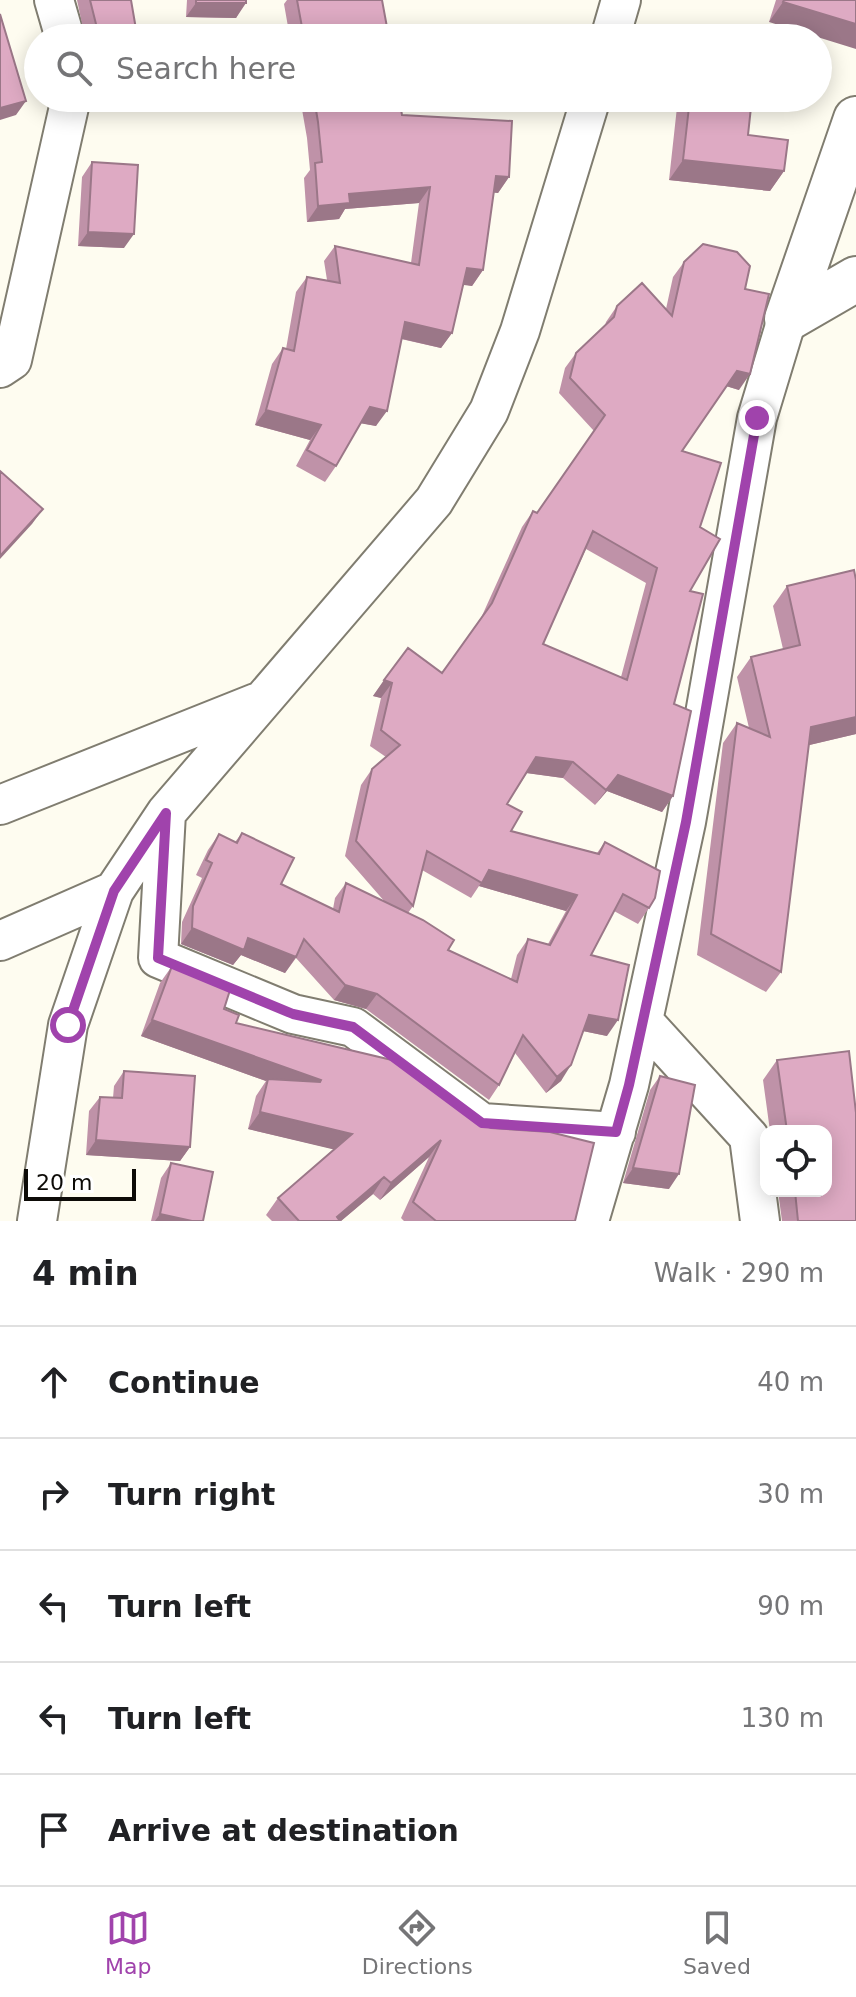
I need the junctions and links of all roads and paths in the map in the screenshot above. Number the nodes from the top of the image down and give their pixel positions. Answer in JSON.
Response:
{"nodes":[{"id":1,"x":54,"y":0,"type":"edge"},
{"id":2,"x":621,"y":0,"type":"edge"},
{"id":3,"x":61,"y":24,"type":"edge"},
{"id":4,"x":614,"y":24,"type":"edge"},
{"id":5,"x":68,"y":112,"type":"edge"},
{"id":6,"x":587,"y":112,"type":"edge"},
{"id":7,"x":856,"y":119,"type":"edge"},
{"id":8,"x":856,"y":279,"type":"edge"},
{"id":9,"x":787,"y":319,"type":"junction"},
{"id":10,"x":0,"y":368,"type":"edge"},
{"id":11,"x":262,"y":701,"type":"junction"},
{"id":12,"x":0,"y":805,"type":"edge"},
{"id":13,"x":166,"y":813,"type":"junction"},
{"id":14,"x":114,"y":891,"type":"junction"},
{"id":15,"x":0,"y":941,"type":"edge"},
{"id":16,"x":643,"y":1021,"type":"junction"},
{"id":17,"x":616,"y":1132,"type":"junction"},
{"id":18,"x":37,"y":1221,"type":"edge"},
{"id":19,"x":589,"y":1221,"type":"edge"},
{"id":20,"x":760,"y":1221,"type":"edge"}],
"edges":[{"from":1,"to":3,"type":"street"},
{"from":2,"to":4,"type":"street"},
{"from":5,"to":10,"type":"street"},
{"from":6,"to":11,"type":"street"},
{"from":7,"to":9,"type":"street"},
{"from":8,"to":9,"type":"street"},
{"from":9,"to":16,"type":"street"},
{"from":11,"to":12,"type":"street"},
{"from":11,"to":13,"type":"street"},
{"from":13,"to":14,"type":"street"},
{"from":13,"to":17,"type":"street"},
{"from":14,"to":15,"type":"street"},
{"from":14,"to":18,"type":"street"},
{"from":16,"to":17,"type":"street"},
{"from":16,"to":20,"type":"street"},
{"from":17,"to":19,"type":"street"}]}
